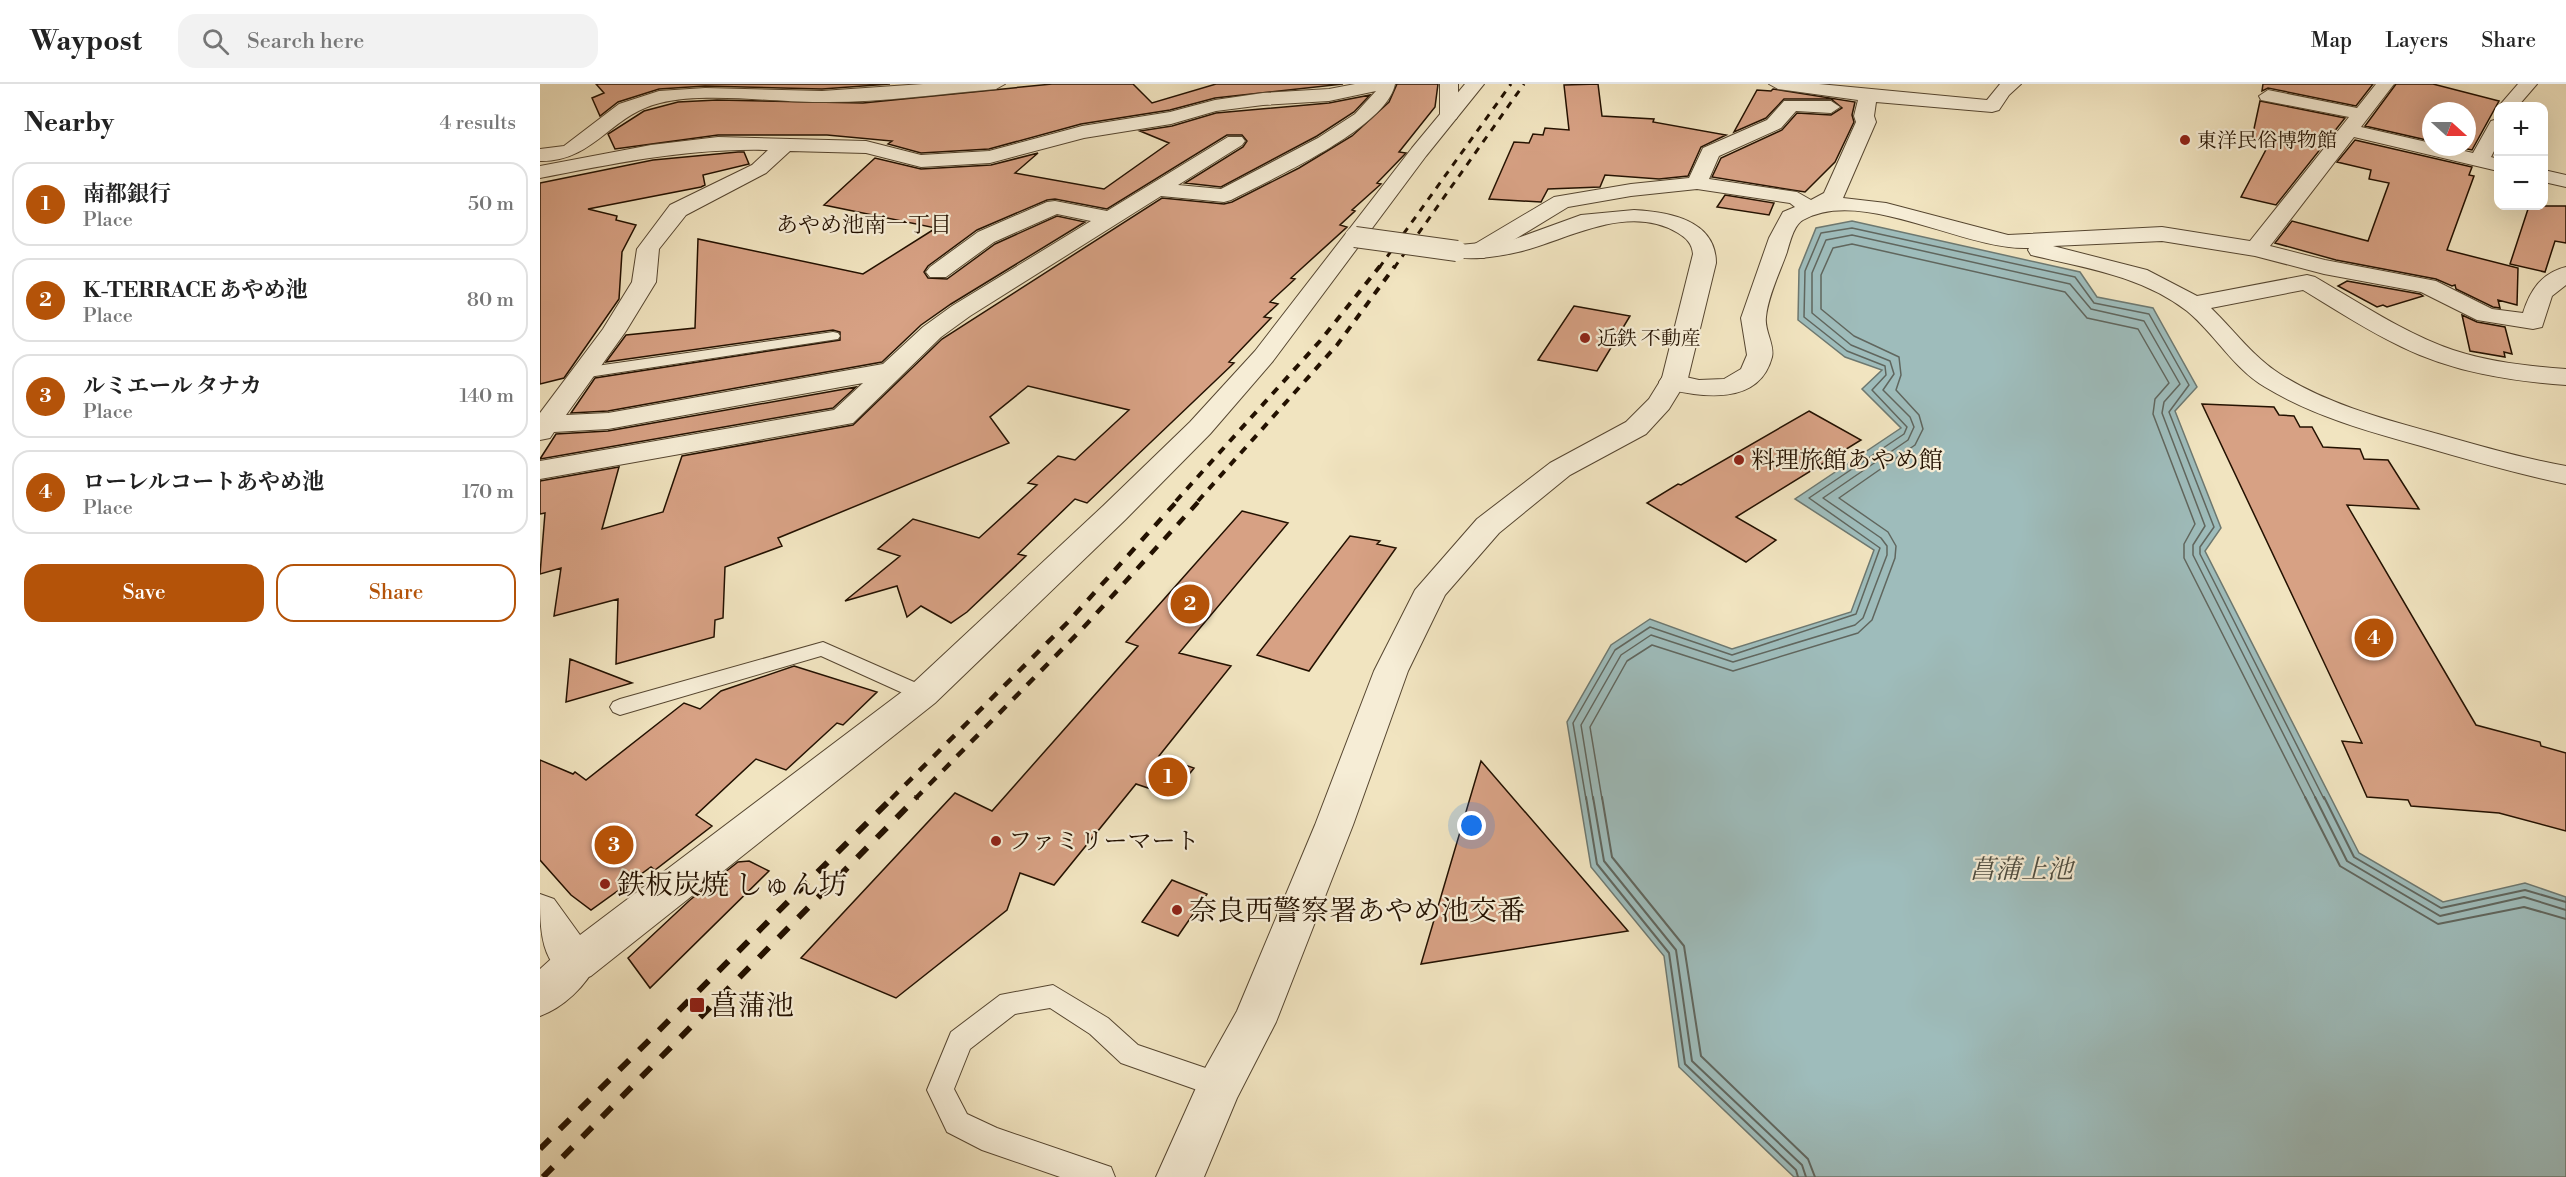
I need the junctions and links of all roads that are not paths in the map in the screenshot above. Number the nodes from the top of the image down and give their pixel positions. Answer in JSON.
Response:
{"nodes":[{"id":1,"x":996,"y":84,"type":"edge"},
{"id":2,"x":1381,"y":84,"type":"edge"},
{"id":3,"x":1386,"y":84,"type":"edge"},
{"id":4,"x":1449,"y":84,"type":"edge"},
{"id":5,"x":1475,"y":84,"type":"edge"},
{"id":6,"x":1778,"y":84,"type":"edge"},
{"id":7,"x":2012,"y":84,"type":"edge"},
{"id":8,"x":2385,"y":84,"type":"edge"},
{"id":9,"x":2528,"y":84,"type":"edge"},
{"id":10,"x":941,"y":87,"type":"edge"},
{"id":11,"x":2268,"y":96,"type":"dead end"},
{"id":12,"x":2512,"y":102,"type":"edge"},
{"id":13,"x":1867,"y":103,"type":"junction"},
{"id":14,"x":2361,"y":114,"type":"junction"},
{"id":15,"x":1449,"y":115,"type":"junction"},
{"id":16,"x":2348,"y":130,"type":"junction"},
{"id":17,"x":1235,"y":141,"type":"dead end"},
{"id":18,"x":786,"y":144,"type":"junction"},
{"id":19,"x":2494,"y":144,"type":"edge"},
{"id":20,"x":2489,"y":163,"type":"edge"},
{"id":21,"x":542,"y":166,"type":"edge"},
{"id":22,"x":2548,"y":177,"type":"edge"},
{"id":23,"x":2566,"y":181,"type":"edge"},
{"id":24,"x":1697,"y":183,"type":"junction"},
{"id":25,"x":1155,"y":189,"type":"junction"},
{"id":26,"x":1809,"y":209,"type":"junction"},
{"id":27,"x":1109,"y":218,"type":"junction"},
{"id":28,"x":1355,"y":237,"type":"junction"},
{"id":29,"x":2008,"y":242,"type":"junction"},
{"id":30,"x":2256,"y":249,"type":"junction"},
{"id":31,"x":1466,"y":252,"type":"junction"},
{"id":32,"x":938,"y":272,"type":"dead end"},
{"id":33,"x":2566,"y":274,"type":"edge"},
{"id":34,"x":2192,"y":304,"type":"junction"},
{"id":35,"x":833,"y":336,"type":"dead end"},
{"id":36,"x":889,"y":371,"type":"junction"},
{"id":37,"x":582,"y":373,"type":"junction"},
{"id":38,"x":2566,"y":377,"type":"edge"},
{"id":39,"x":1672,"y":382,"type":"junction"},
{"id":40,"x":541,"y":427,"type":"edge"},
{"id":41,"x":540,"y":470,"type":"edge"},
{"id":42,"x":2566,"y":474,"type":"edge"},
{"id":43,"x":922,"y":694,"type":"junction"},
{"id":44,"x":620,"y":707,"type":"dead end"},
{"id":45,"x":540,"y":911,"type":"edge"},
{"id":46,"x":576,"y":963,"type":"junction"},
{"id":47,"x":540,"y":997,"type":"edge"},
{"id":48,"x":1220,"y":1085,"type":"junction"},
{"id":49,"x":1101,"y":1177,"type":"edge"},
{"id":50,"x":1180,"y":1177,"type":"edge"}],
"edges":[{"from":1,"to":10,"type":"street"},
{"from":2,"to":18,"type":"street"},
{"from":3,"to":25,"type":"street"},
{"from":4,"to":15,"type":"street"},
{"from":5,"to":15,"type":"street"},
{"from":6,"to":13,"type":"street"},
{"from":7,"to":13,"type":"street"},
{"from":8,"to":14,"type":"street"},
{"from":9,"to":12,"type":"street"},
{"from":10,"to":21,"type":"street"},
{"from":11,"to":14,"type":"street"},
{"from":13,"to":24,"type":"street"},
{"from":13,"to":26,"type":"street"},
{"from":14,"to":16,"type":"street"},
{"from":15,"to":28,"type":"street"},
{"from":16,"to":20,"type":"street"},
{"from":16,"to":30,"type":"street"},
{"from":17,"to":25,"type":"street"},
{"from":18,"to":21,"type":"street"},
{"from":18,"to":37,"type":"street"},
{"from":19,"to":20,"type":"street"},
{"from":22,"to":23,"type":"street"},
{"from":24,"to":26,"type":"street"},
{"from":24,"to":31,"type":"street"},
{"from":25,"to":27,"type":"street"},
{"from":26,"to":29,"type":"street"},
{"from":26,"to":39,"type":"street"},
{"from":27,"to":32,"type":"street"},
{"from":27,"to":36,"type":"street"},
{"from":28,"to":31,"type":"street","bridge":true},
{"from":28,"to":43,"type":"street"},
{"from":29,"to":30,"type":"street"},
{"from":29,"to":34,"type":"street"},
{"from":30,"to":33,"type":"street"},
{"from":31,"to":39,"type":"street"},
{"from":34,"to":38,"type":"street"},
{"from":34,"to":42,"type":"street"},
{"from":35,"to":37,"type":"lane"},
{"from":36,"to":40,"type":"street"},
{"from":36,"to":41,"type":"street"},
{"from":37,"to":40,"type":"street"},
{"from":39,"to":48,"type":"street"},
{"from":43,"to":44,"type":"lane"},
{"from":43,"to":46,"type":"street"},
{"from":45,"to":46,"type":"street"},
{"from":46,"to":47,"type":"street"},
{"from":48,"to":49,"type":"lane"},
{"from":48,"to":50,"type":"street"}]}
